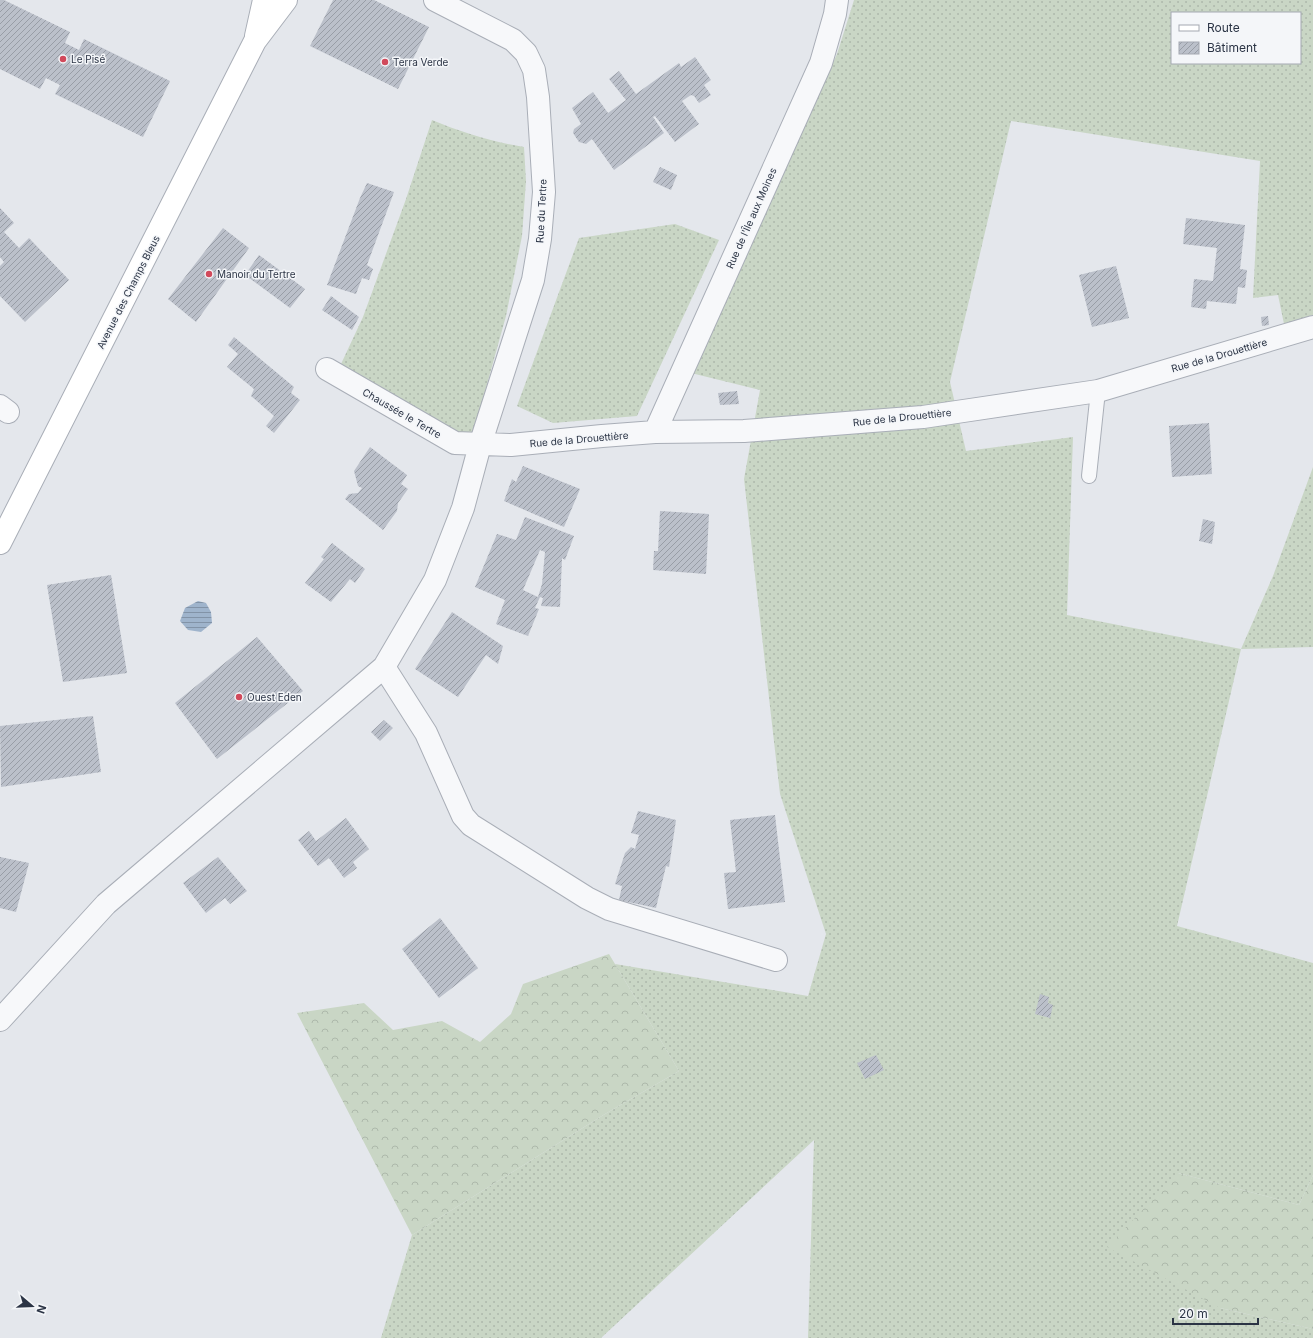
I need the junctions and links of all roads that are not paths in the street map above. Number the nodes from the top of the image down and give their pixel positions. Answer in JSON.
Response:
{"nodes":[{"id":1,"x":264,"y":0,"type":"edge"},
{"id":2,"x":286,"y":0,"type":"edge"},
{"id":3,"x":435,"y":0,"type":"edge"},
{"id":4,"x":837,"y":0,"type":"edge"},
{"id":5,"x":255,"y":41,"type":"junction"},
{"id":6,"x":1313,"y":327,"type":"edge"},
{"id":7,"x":327,"y":369,"type":"dead end"},
{"id":8,"x":1098,"y":390,"type":"junction"},
{"id":9,"x":655,"y":432,"type":"junction"},
{"id":10,"x":480,"y":445,"type":"junction"},
{"id":11,"x":1089,"y":476,"type":"dead end"},
{"id":12,"x":0,"y":543,"type":"edge"},
{"id":13,"x":384,"y":667,"type":"junction"},
{"id":14,"x":776,"y":960,"type":"dead end"},
{"id":15,"x":0,"y":1020,"type":"edge"}],
"edges":[{"from":1,"to":5,"type":"main road","name":"Avenue des Champs Bleus"},
{"from":2,"to":5,"type":"main road","name":"Avenue des Champs Bleus"},
{"from":3,"to":10,"type":"street","name":"Rue du Tertre"},
{"from":4,"to":9,"type":"street","name":"Rue de l'Île aux Moines"},
{"from":5,"to":12,"type":"main road","name":"Avenue des Champs Bleus"},
{"from":6,"to":8,"type":"street","name":"Rue de la Drouettière"},
{"from":7,"to":10,"type":"street","name":"Chaussée le Tertre"},
{"from":8,"to":9,"type":"street","name":"Rue de la Drouettière"},
{"from":8,"to":11,"type":"lane"},
{"from":9,"to":10,"type":"street","name":"Rue de la Drouettière"},
{"from":10,"to":13,"type":"street","name":"Rue du Tertre"},
{"from":13,"to":14,"type":"street"},
{"from":13,"to":15,"type":"street","name":"Rue du Tertre"}]}
